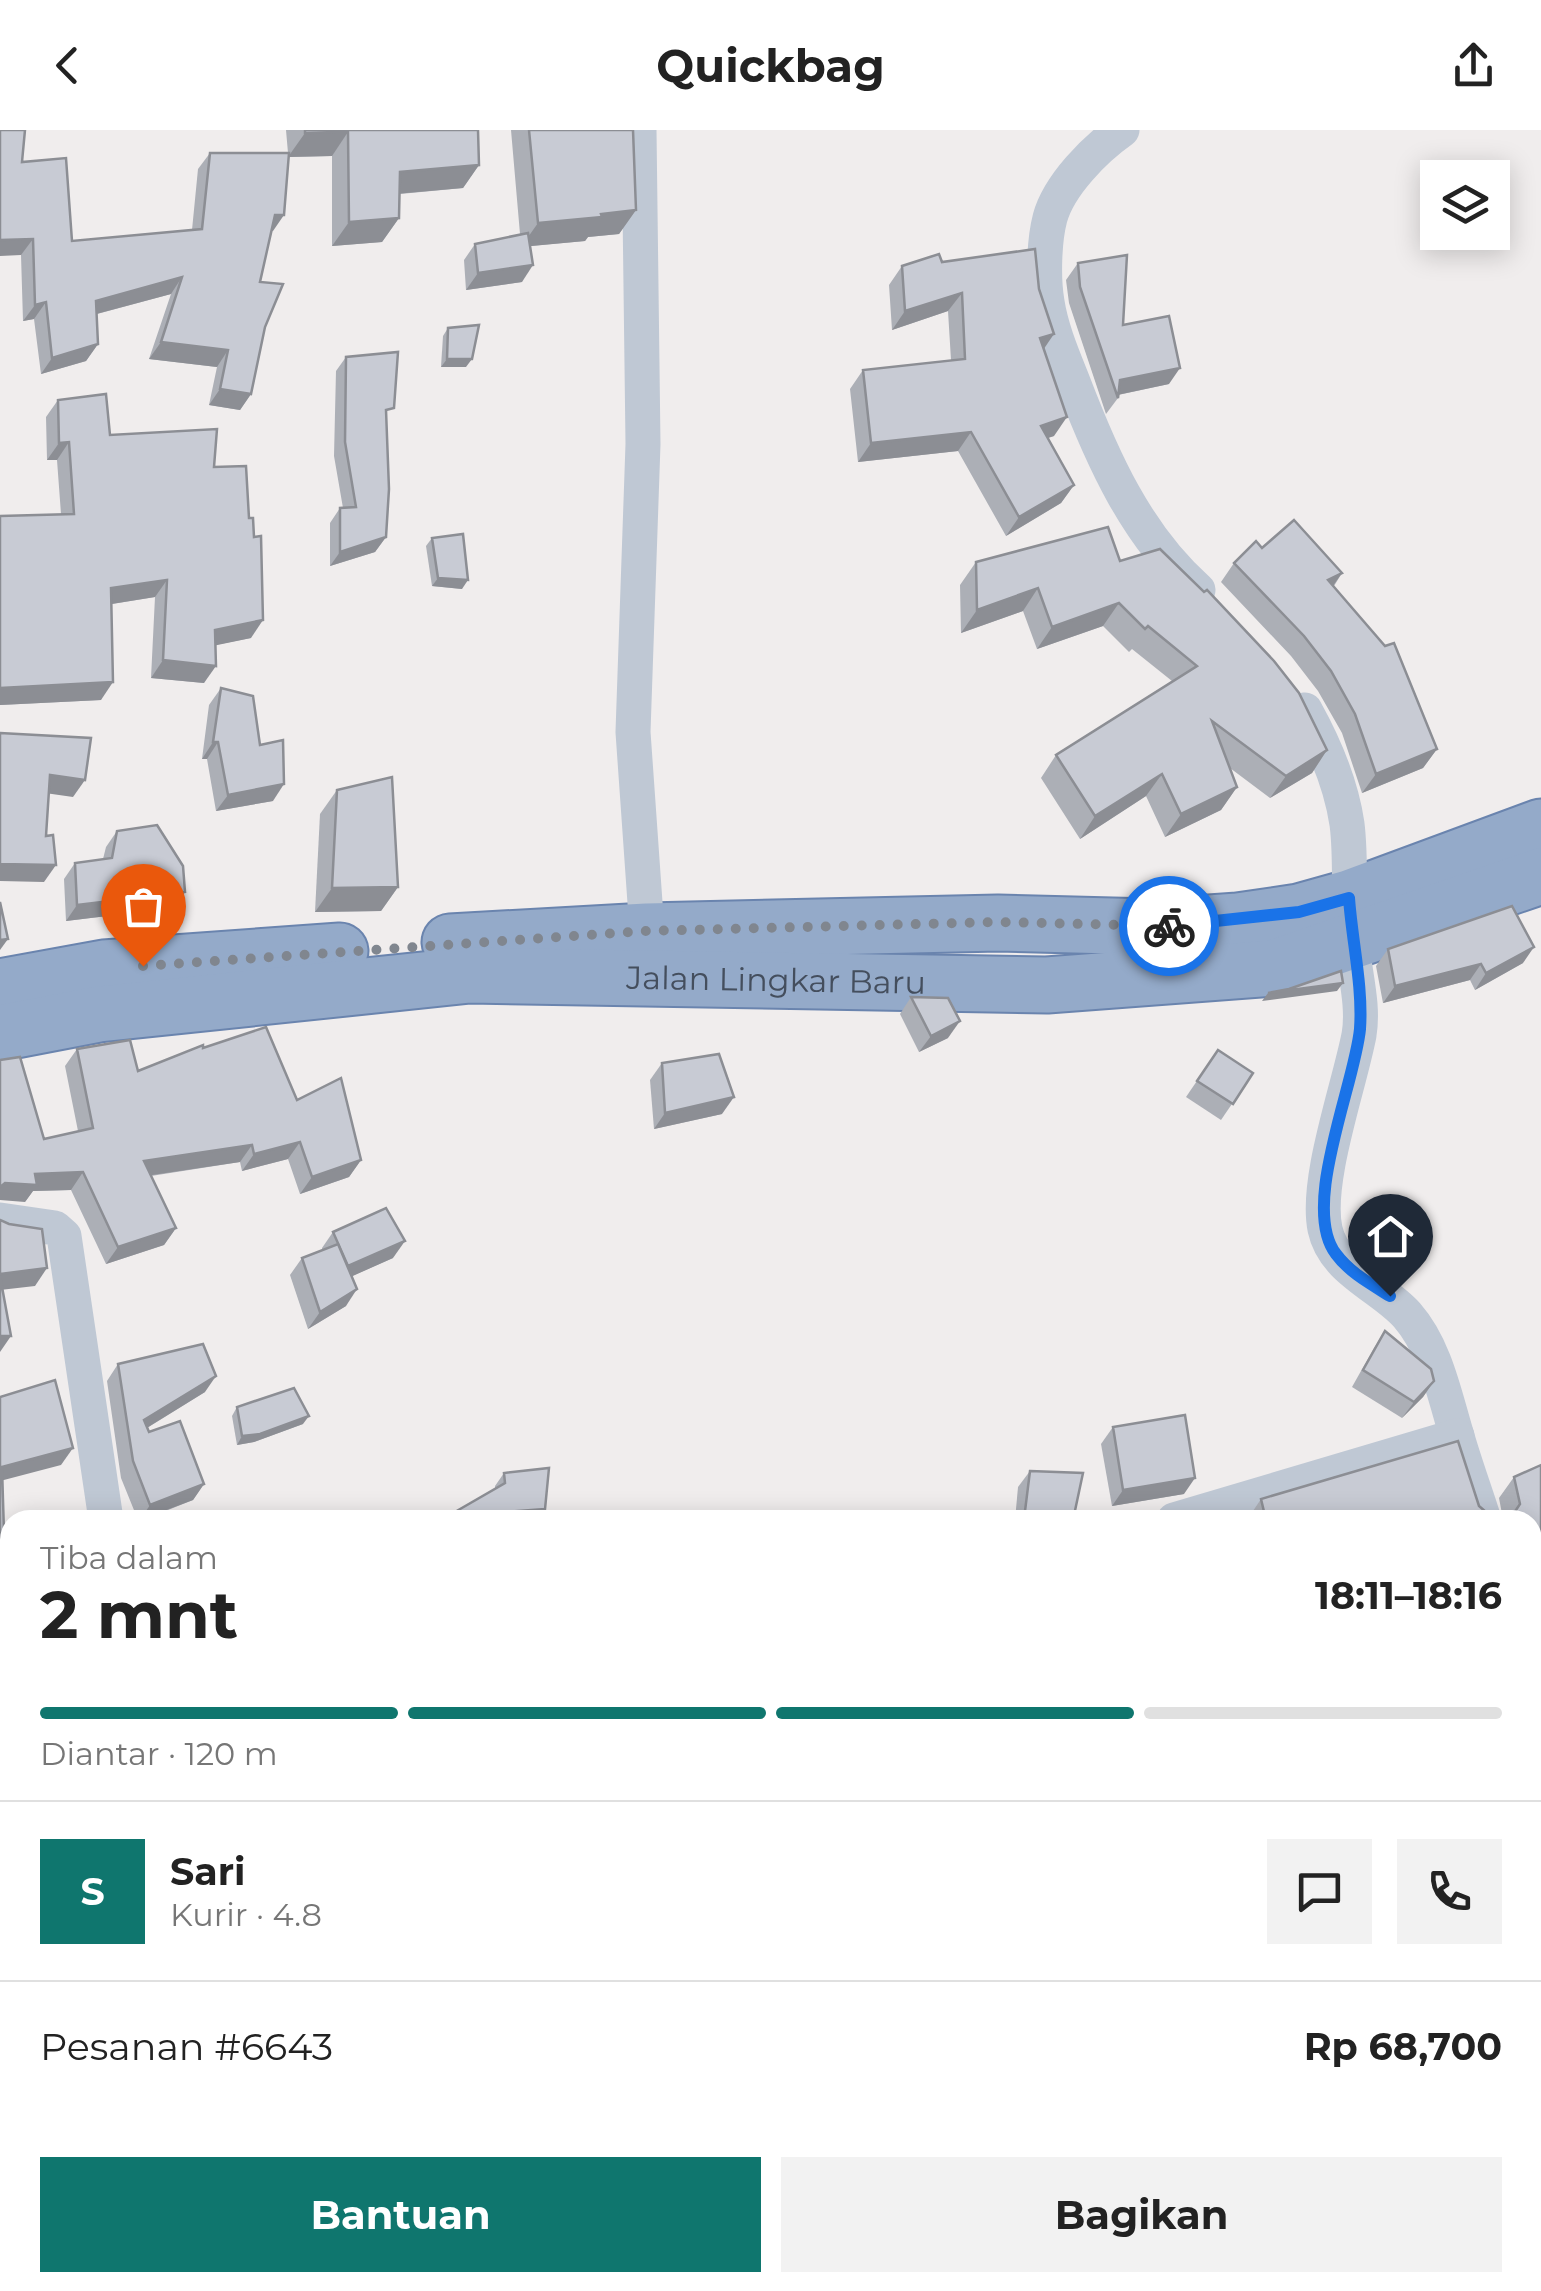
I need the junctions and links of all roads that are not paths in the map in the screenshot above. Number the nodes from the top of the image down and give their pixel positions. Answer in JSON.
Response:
{"nodes":[{"id":1,"x":638,"y":130,"type":"edge"},
{"id":2,"x":1122,"y":130,"type":"edge"},
{"id":3,"x":1227,"y":615,"type":"edge"},
{"id":4,"x":1284,"y":679,"type":"edge"},
{"id":5,"x":1541,"y":827,"type":"edge"},
{"id":6,"x":1541,"y":876,"type":"edge"},
{"id":7,"x":1350,"y":921,"type":"junction"},
{"id":8,"x":647,"y":931,"type":"junction"},
{"id":9,"x":0,"y":987,"type":"edge"},
{"id":10,"x":0,"y":1033,"type":"edge"},
{"id":11,"x":0,"y":1220,"type":"edge"},
{"id":12,"x":1456,"y":1436,"type":"junction"},
{"id":13,"x":105,"y":1510,"type":"edge"},
{"id":14,"x":1208,"y":1510,"type":"edge"},
{"id":15,"x":1481,"y":1510,"type":"edge"}],
"edges":[{"from":1,"to":8,"type":"street"},
{"from":2,"to":3,"type":"street"},
{"from":4,"to":7,"type":"street"},
{"from":5,"to":7,"type":"highway","name":"Jalan Lingkar Baru"},
{"from":6,"to":7,"type":"highway","name":"Jalan Lingkar Baru"},
{"from":7,"to":8,"type":"highway","name":"Jalan Lingkar Baru"},
{"from":7,"to":10,"type":"highway","name":"Jalan Lingkar Baru"},
{"from":7,"to":12,"type":"street"},
{"from":8,"to":9,"type":"highway","name":"Jalan Lingkar Baru"},
{"from":11,"to":13,"type":"street"},
{"from":12,"to":14,"type":"street"},
{"from":12,"to":15,"type":"street"}]}
